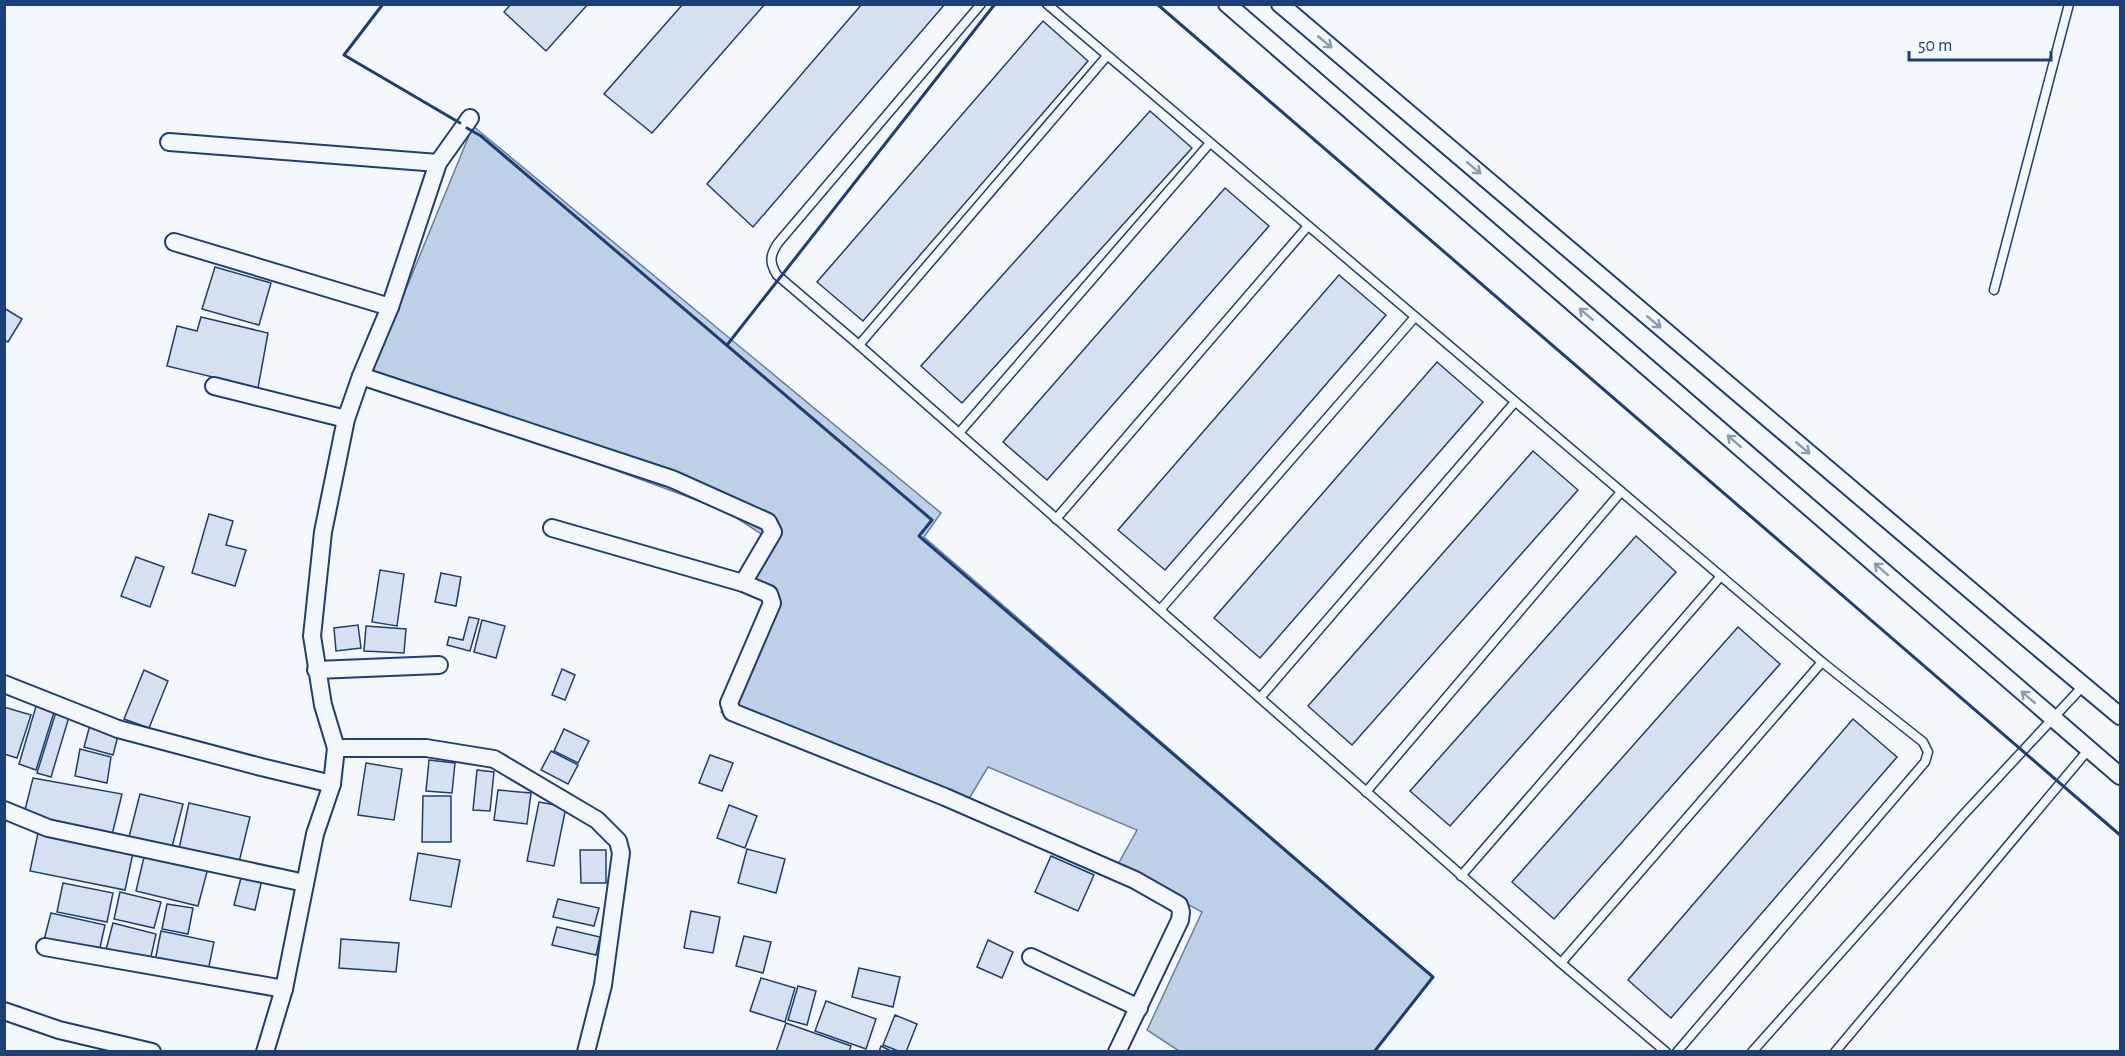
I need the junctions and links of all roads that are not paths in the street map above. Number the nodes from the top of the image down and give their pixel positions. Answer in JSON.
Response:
{"nodes":[{"id":1,"x":981,"y":4,"type":"edge"},
{"id":2,"x":1047,"y":4,"type":"edge"},
{"id":3,"x":1227,"y":4,"type":"edge"},
{"id":4,"x":1280,"y":4,"type":"edge"},
{"id":5,"x":2069,"y":4,"type":"edge"},
{"id":6,"x":1107,"y":56,"type":"junction"},
{"id":7,"x":470,"y":118,"type":"dead end"},
{"id":8,"x":169,"y":142,"type":"dead end"},
{"id":9,"x":1210,"y":143,"type":"junction"},
{"id":10,"x":438,"y":163,"type":"junction"},
{"id":11,"x":1308,"y":226,"type":"junction"},
{"id":12,"x":174,"y":242,"type":"dead end"},
{"id":13,"x":1994,"y":290,"type":"dead end"},
{"id":14,"x":390,"y":307,"type":"junction"},
{"id":15,"x":1415,"y":317,"type":"junction"},
{"id":16,"x":859,"y":345,"type":"junction"},
{"id":17,"x":361,"y":376,"type":"junction"},
{"id":18,"x":214,"y":386,"type":"dead end"},
{"id":19,"x":1515,"y":402,"type":"junction"},
{"id":20,"x":346,"y":419,"type":"junction"},
{"id":21,"x":959,"y":433,"type":"junction"},
{"id":22,"x":1621,"y":492,"type":"junction"},
{"id":23,"x":1056,"y":519,"type":"junction"},
{"id":24,"x":552,"y":528,"type":"dead end"},
{"id":25,"x":1721,"y":576,"type":"junction"},
{"id":26,"x":742,"y":582,"type":"junction"},
{"id":27,"x":1160,"y":610,"type":"junction"},
{"id":28,"x":1822,"y":662,"type":"junction"},
{"id":29,"x":439,"y":665,"type":"dead end"},
{"id":30,"x":316,"y":670,"type":"junction"},
{"id":31,"x":4,"y":684,"type":"edge"},
{"id":32,"x":2084,"y":684,"type":"junction"},
{"id":33,"x":1260,"y":698,"type":"junction"},
{"id":34,"x":2121,"y":716,"type":"edge"},
{"id":35,"x":2052,"y":719,"type":"junction"},
{"id":36,"x":336,"y":748,"type":"junction"},
{"id":37,"x":2089,"y":749,"type":"junction"},
{"id":38,"x":2121,"y":776,"type":"edge"},
{"id":39,"x":332,"y":784,"type":"junction"},
{"id":40,"x":1366,"y":792,"type":"junction"},
{"id":41,"x":4,"y":810,"type":"edge"},
{"id":42,"x":1461,"y":876,"type":"junction"},
{"id":43,"x":305,"y":883,"type":"junction"},
{"id":44,"x":45,"y":947,"type":"dead end"},
{"id":45,"x":1031,"y":957,"type":"dead end"},
{"id":46,"x":1561,"y":963,"type":"junction"},
{"id":47,"x":284,"y":989,"type":"junction"},
{"id":48,"x":1139,"y":1008,"type":"junction"},
{"id":49,"x":4,"y":1011,"type":"edge"},
{"id":50,"x":124,"y":1048,"type":"edge"},
{"id":51,"x":152,"y":1052,"type":"edge"},
{"id":52,"x":265,"y":1052,"type":"edge"},
{"id":53,"x":586,"y":1052,"type":"edge"},
{"id":54,"x":1117,"y":1052,"type":"edge"},
{"id":55,"x":1666,"y":1052,"type":"edge"},
{"id":56,"x":1677,"y":1052,"type":"edge"},
{"id":57,"x":1752,"y":1052,"type":"edge"},
{"id":58,"x":1836,"y":1052,"type":"edge"}],
"edges":[{"from":1,"to":16,"type":"lane"},
{"from":2,"to":6,"type":"lane"},
{"from":35,"to":3,"type":"street","one_way":true},
{"from":4,"to":32,"type":"street","one_way":true},
{"from":5,"to":13,"type":"lane"},
{"from":6,"to":9,"type":"lane"},
{"from":6,"to":16,"type":"lane"},
{"from":7,"to":10,"type":"street"},
{"from":8,"to":10,"type":"street"},
{"from":9,"to":11,"type":"lane"},
{"from":9,"to":21,"type":"lane"},
{"from":10,"to":14,"type":"street"},
{"from":11,"to":15,"type":"lane"},
{"from":11,"to":23,"type":"lane"},
{"from":12,"to":14,"type":"street"},
{"from":14,"to":17,"type":"street"},
{"from":15,"to":19,"type":"lane"},
{"from":15,"to":27,"type":"lane"},
{"from":16,"to":21,"type":"lane"},
{"from":17,"to":20,"type":"street"},
{"from":17,"to":26,"type":"street"},
{"from":18,"to":20,"type":"street"},
{"from":19,"to":22,"type":"lane"},
{"from":19,"to":33,"type":"lane"},
{"from":20,"to":30,"type":"street"},
{"from":21,"to":23,"type":"lane"},
{"from":22,"to":25,"type":"lane"},
{"from":22,"to":40,"type":"lane"},
{"from":23,"to":27,"type":"lane"},
{"from":24,"to":26,"type":"street"},
{"from":25,"to":28,"type":"lane"},
{"from":25,"to":42,"type":"lane"},
{"from":26,"to":48,"type":"street"},
{"from":27,"to":33,"type":"lane"},
{"from":28,"to":46,"type":"lane"},
{"from":28,"to":56,"type":"lane"},
{"from":29,"to":30,"type":"street"},
{"from":30,"to":36,"type":"street"},
{"from":31,"to":39,"type":"street"},
{"from":32,"to":34,"type":"street"},
{"from":32,"to":35,"type":"lane"},
{"from":33,"to":40,"type":"lane"},
{"from":35,"to":37,"type":"street"},
{"from":35,"to":57,"type":"lane"},
{"from":36,"to":39,"type":"street"},
{"from":36,"to":53,"type":"street"},
{"from":37,"to":38,"type":"street"},
{"from":37,"to":58,"type":"lane"},
{"from":39,"to":43,"type":"street"},
{"from":40,"to":42,"type":"lane"},
{"from":41,"to":43,"type":"street"},
{"from":42,"to":46,"type":"lane"},
{"from":43,"to":47,"type":"street"},
{"from":44,"to":47,"type":"street"},
{"from":45,"to":48,"type":"street"},
{"from":46,"to":55,"type":"lane"},
{"from":47,"to":52,"type":"street"},
{"from":48,"to":54,"type":"street"},
{"from":49,"to":50,"type":"street"},
{"from":50,"to":51,"type":"street"}]}
